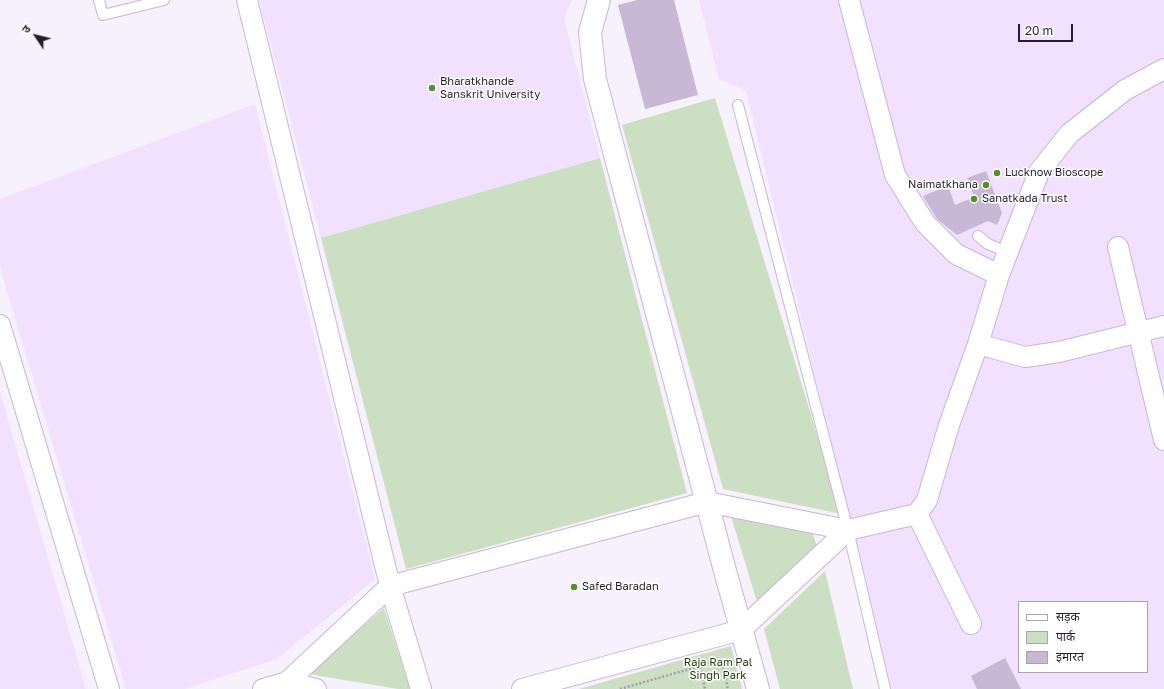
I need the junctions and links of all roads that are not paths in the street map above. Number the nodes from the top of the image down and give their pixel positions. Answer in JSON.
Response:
{"nodes":[{"id":1,"x":99,"y":0,"type":"edge"},
{"id":2,"x":164,"y":0,"type":"edge"},
{"id":3,"x":247,"y":0,"type":"edge"},
{"id":4,"x":599,"y":0,"type":"edge"},
{"id":5,"x":849,"y":0,"type":"edge"},
{"id":6,"x":1164,"y":70,"type":"edge"},
{"id":7,"x":738,"y":106,"type":"dead end"},
{"id":8,"x":978,"y":236,"type":"dead end"},
{"id":9,"x":1118,"y":247,"type":"dead end"},
{"id":10,"x":1007,"y":252,"type":"junction"},
{"id":11,"x":998,"y":275,"type":"junction"},
{"id":12,"x":0,"y":326,"type":"edge"},
{"id":13,"x":1164,"y":326,"type":"edge"},
{"id":14,"x":1138,"y":332,"type":"junction"},
{"id":15,"x":978,"y":344,"type":"junction"},
{"id":16,"x":1164,"y":440,"type":"edge"},
{"id":17,"x":707,"y":502,"type":"junction"},
{"id":18,"x":917,"y":514,"type":"junction"},
{"id":19,"x":848,"y":530,"type":"junction"},
{"id":20,"x":390,"y":586,"type":"junction"},
{"id":21,"x":971,"y":624,"type":"dead end"},
{"id":22,"x":741,"y":630,"type":"junction"},
{"id":23,"x":287,"y":682,"type":"junction"},
{"id":24,"x":109,"y":689,"type":"edge"},
{"id":25,"x":263,"y":689,"type":"edge"},
{"id":26,"x":316,"y":689,"type":"edge"},
{"id":27,"x":421,"y":689,"type":"edge"},
{"id":28,"x":522,"y":689,"type":"edge"},
{"id":29,"x":758,"y":689,"type":"edge"},
{"id":30,"x":885,"y":689,"type":"edge"}],
"edges":[{"from":1,"to":2,"type":"lane"},
{"from":3,"to":20,"type":"street"},
{"from":4,"to":17,"type":"street"},
{"from":5,"to":11,"type":"street"},
{"from":6,"to":10,"type":"street"},
{"from":7,"to":19,"type":"lane"},
{"from":8,"to":10,"type":"lane"},
{"from":9,"to":14,"type":"street"},
{"from":10,"to":11,"type":"street"},
{"from":11,"to":15,"type":"street"},
{"from":12,"to":24,"type":"street"},
{"from":13,"to":14,"type":"street"},
{"from":14,"to":15,"type":"street"},
{"from":14,"to":16,"type":"street"},
{"from":15,"to":18,"type":"street"},
{"from":17,"to":19,"type":"street"},
{"from":17,"to":20,"type":"street"},
{"from":17,"to":22,"type":"street"},
{"from":18,"to":19,"type":"street"},
{"from":18,"to":21,"type":"street"},
{"from":19,"to":22,"type":"street"},
{"from":19,"to":30,"type":"lane"},
{"from":20,"to":23,"type":"street"},
{"from":20,"to":27,"type":"street"},
{"from":22,"to":28,"type":"street"},
{"from":22,"to":29,"type":"street"},
{"from":23,"to":25,"type":"street"},
{"from":23,"to":26,"type":"street"}]}
